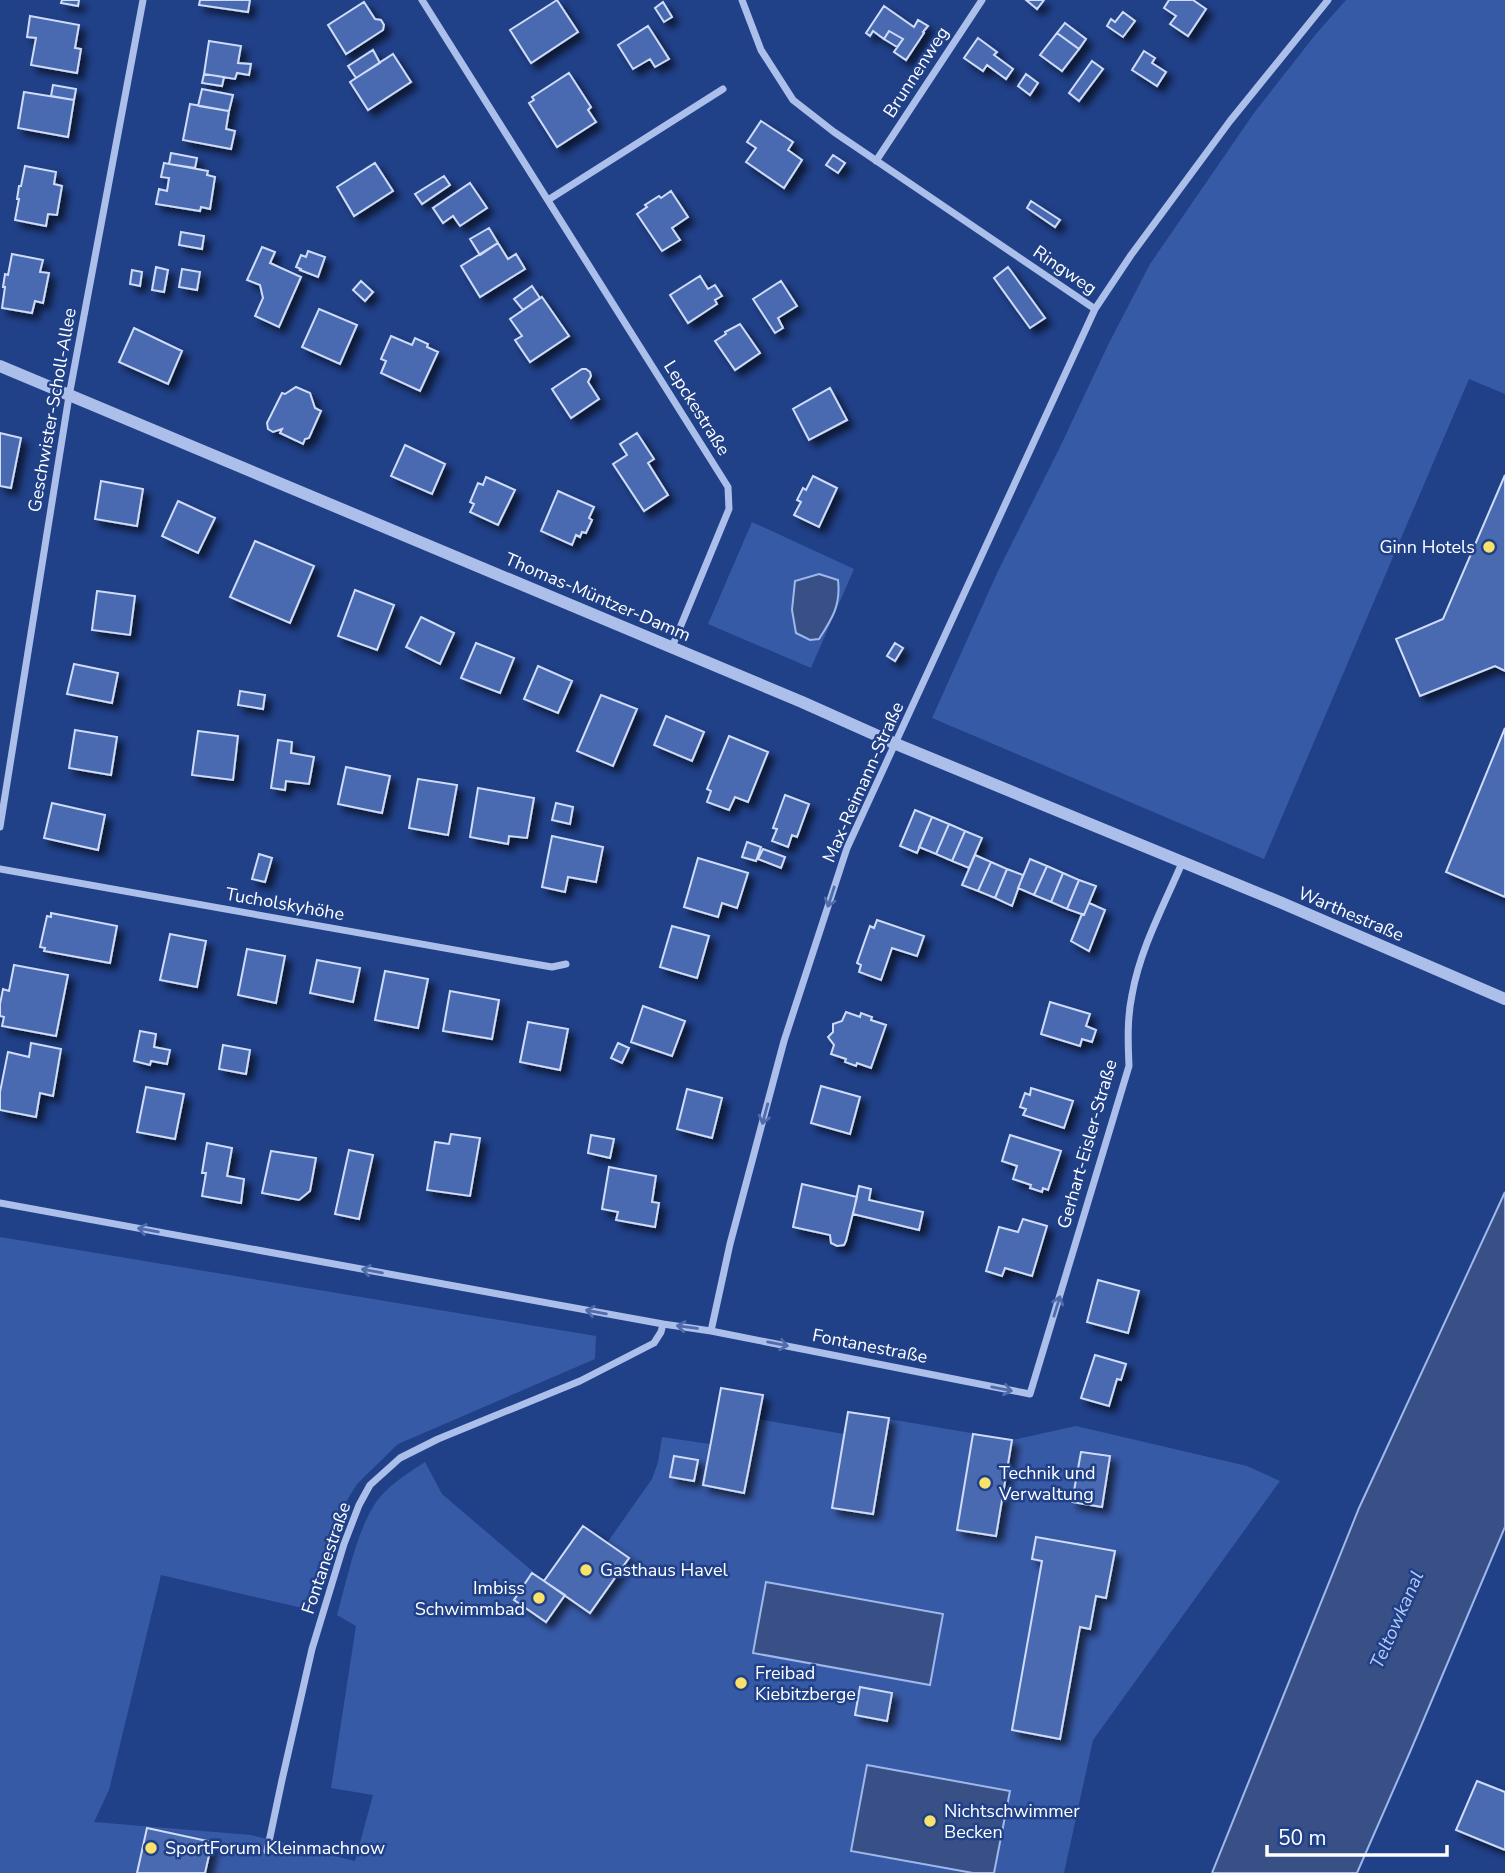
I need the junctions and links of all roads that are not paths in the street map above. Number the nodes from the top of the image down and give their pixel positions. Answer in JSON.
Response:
{"nodes":[{"id":1,"x":143,"y":0,"type":"edge"},
{"id":2,"x":422,"y":0,"type":"edge"},
{"id":3,"x":742,"y":0,"type":"edge"},
{"id":4,"x":982,"y":0,"type":"edge"},
{"id":5,"x":1328,"y":0,"type":"edge"},
{"id":6,"x":723,"y":89,"type":"dead end"},
{"id":7,"x":876,"y":161,"type":"junction"},
{"id":8,"x":548,"y":200,"type":"junction"},
{"id":9,"x":1095,"y":309,"type":"junction"},
{"id":10,"x":0,"y":366,"type":"edge"},
{"id":11,"x":69,"y":396,"type":"junction"},
{"id":12,"x":672,"y":647,"type":"junction"},
{"id":13,"x":896,"y":744,"type":"junction"},
{"id":14,"x":0,"y":827,"type":"edge"},
{"id":15,"x":1182,"y":863,"type":"junction"},
{"id":16,"x":0,"y":869,"type":"edge"},
{"id":17,"x":566,"y":964,"type":"dead end"},
{"id":18,"x":1505,"y":999,"type":"edge"},
{"id":19,"x":0,"y":1203,"type":"edge"},
{"id":20,"x":663,"y":1324,"type":"junction"},
{"id":21,"x":712,"y":1331,"type":"junction"},
{"id":22,"x":1030,"y":1394,"type":"joint"},
{"id":23,"x":267,"y":1851,"type":"dead end"}],
"edges":[{"from":1,"to":11,"type":"street","name":"Geschwister-Scholl-Allee"},
{"from":2,"to":8,"type":"street","name":"Lepckestraße"},
{"from":3,"to":7,"type":"street","name":"Ringweg"},
{"from":4,"to":7,"type":"street","name":"Brunnenweg"},
{"from":5,"to":9,"type":"street","name":"Ringweg"},
{"from":6,"to":8,"type":"street"},
{"from":7,"to":9,"type":"street","name":"Ringweg"},
{"from":8,"to":12,"type":"street","name":"Lepckestraße"},
{"from":9,"to":13,"type":"street","name":"Max-Reimann-Straße"},
{"from":10,"to":11,"type":"street","name":"Thomas-Müntzer-Damm"},
{"from":11,"to":12,"type":"street","name":"Thomas-Müntzer-Damm"},
{"from":11,"to":14,"type":"street","name":"Geschwister-Scholl-Allee"},
{"from":12,"to":13,"type":"street","name":"Thomas-Müntzer-Damm"},
{"from":13,"to":15,"type":"street","name":"Thomas-Müntzer-Damm"},
{"from":13,"to":21,"type":"street","name":"Max-Reimann-Straße","one_way":true},
{"from":15,"to":18,"type":"street","name":"Warthestraße"},
{"from":22,"to":15,"type":"street","name":"Gerhart-Eisler-Straße","one_way":true},
{"from":16,"to":17,"type":"street","name":"Tucholskyhöhe"},
{"from":20,"to":19,"type":"street","name":"Fontanestraße","one_way":true},
{"from":21,"to":20,"type":"street","name":"Fontanestraße","one_way":true},
{"from":20,"to":23,"type":"street","name":"Fontanestraße"},
{"from":21,"to":22,"type":"street","name":"Fontanestraße","one_way":true}]}
